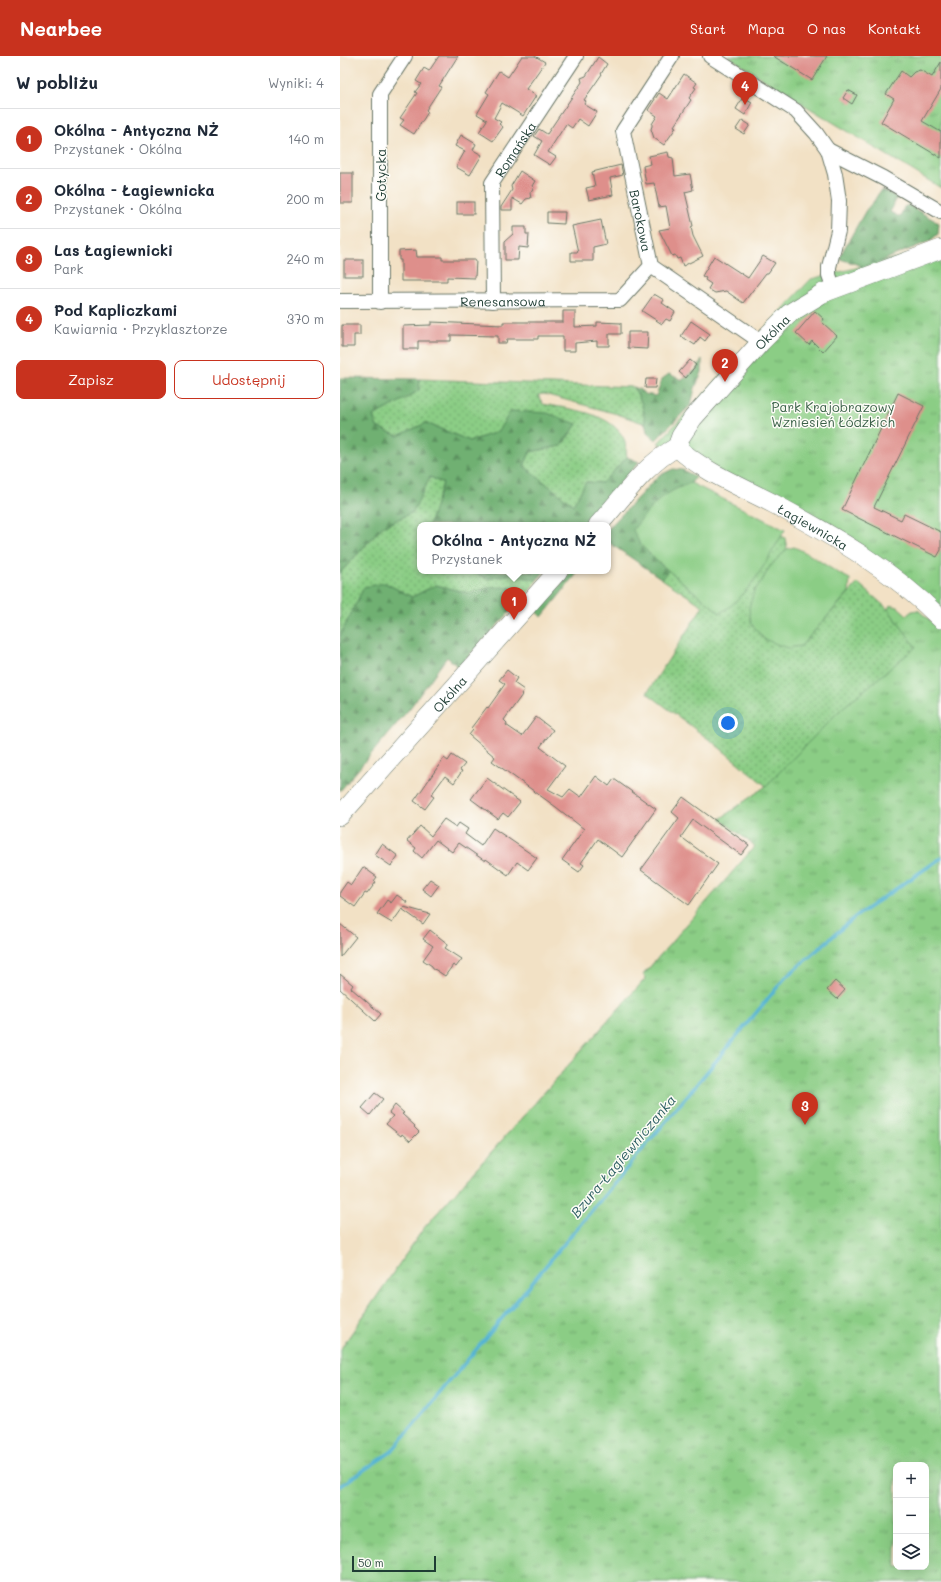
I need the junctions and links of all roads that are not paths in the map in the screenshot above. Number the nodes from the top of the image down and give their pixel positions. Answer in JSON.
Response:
{"nodes":[{"id":1,"x":405,"y":56,"type":"edge"},
{"id":2,"x":576,"y":56,"type":"edge"},
{"id":3,"x":672,"y":56,"type":"edge"},
{"id":4,"x":710,"y":56,"type":"edge"},
{"id":5,"x":828,"y":150,"type":"junction"},
{"id":6,"x":941,"y":212,"type":"edge"},
{"id":7,"x":941,"y":249,"type":"edge"},
{"id":8,"x":651,"y":266,"type":"junction"},
{"id":9,"x":834,"y":289,"type":"junction"},
{"id":10,"x":340,"y":301,"type":"edge"},
{"id":11,"x":494,"y":301,"type":"junction"},
{"id":12,"x":380,"y":302,"type":"junction"},
{"id":13,"x":761,"y":342,"type":"junction"},
{"id":14,"x":677,"y":447,"type":"junction"},
{"id":15,"x":601,"y":522,"type":"edge"},
{"id":16,"x":555,"y":574,"type":"edge"},
{"id":17,"x":941,"y":619,"type":"edge"},
{"id":18,"x":340,"y":816,"type":"edge"}],
"edges":[{"from":1,"to":12,"type":"street","name":"Gotycka"},
{"from":2,"to":11,"type":"street","name":"Romańska"},
{"from":3,"to":8,"type":"street","name":"Barokowa"},
{"from":4,"to":5,"type":"street"},
{"from":5,"to":6,"type":"street"},
{"from":5,"to":9,"type":"street"},
{"from":7,"to":9,"type":"street","name":"Okólna"},
{"from":8,"to":11,"type":"street","name":"Renesansowa"},
{"from":8,"to":13,"type":"street","name":"Barokowa"},
{"from":9,"to":13,"type":"street","name":"Okólna"},
{"from":10,"to":12,"type":"street","name":"Renesansowa"},
{"from":11,"to":12,"type":"street","name":"Renesansowa"},
{"from":13,"to":14,"type":"street","name":"Okólna"},
{"from":14,"to":15,"type":"street"},
{"from":14,"to":17,"type":"street","name":"Łagiewnicka"},
{"from":16,"to":18,"type":"street","name":"Okólna"}]}
